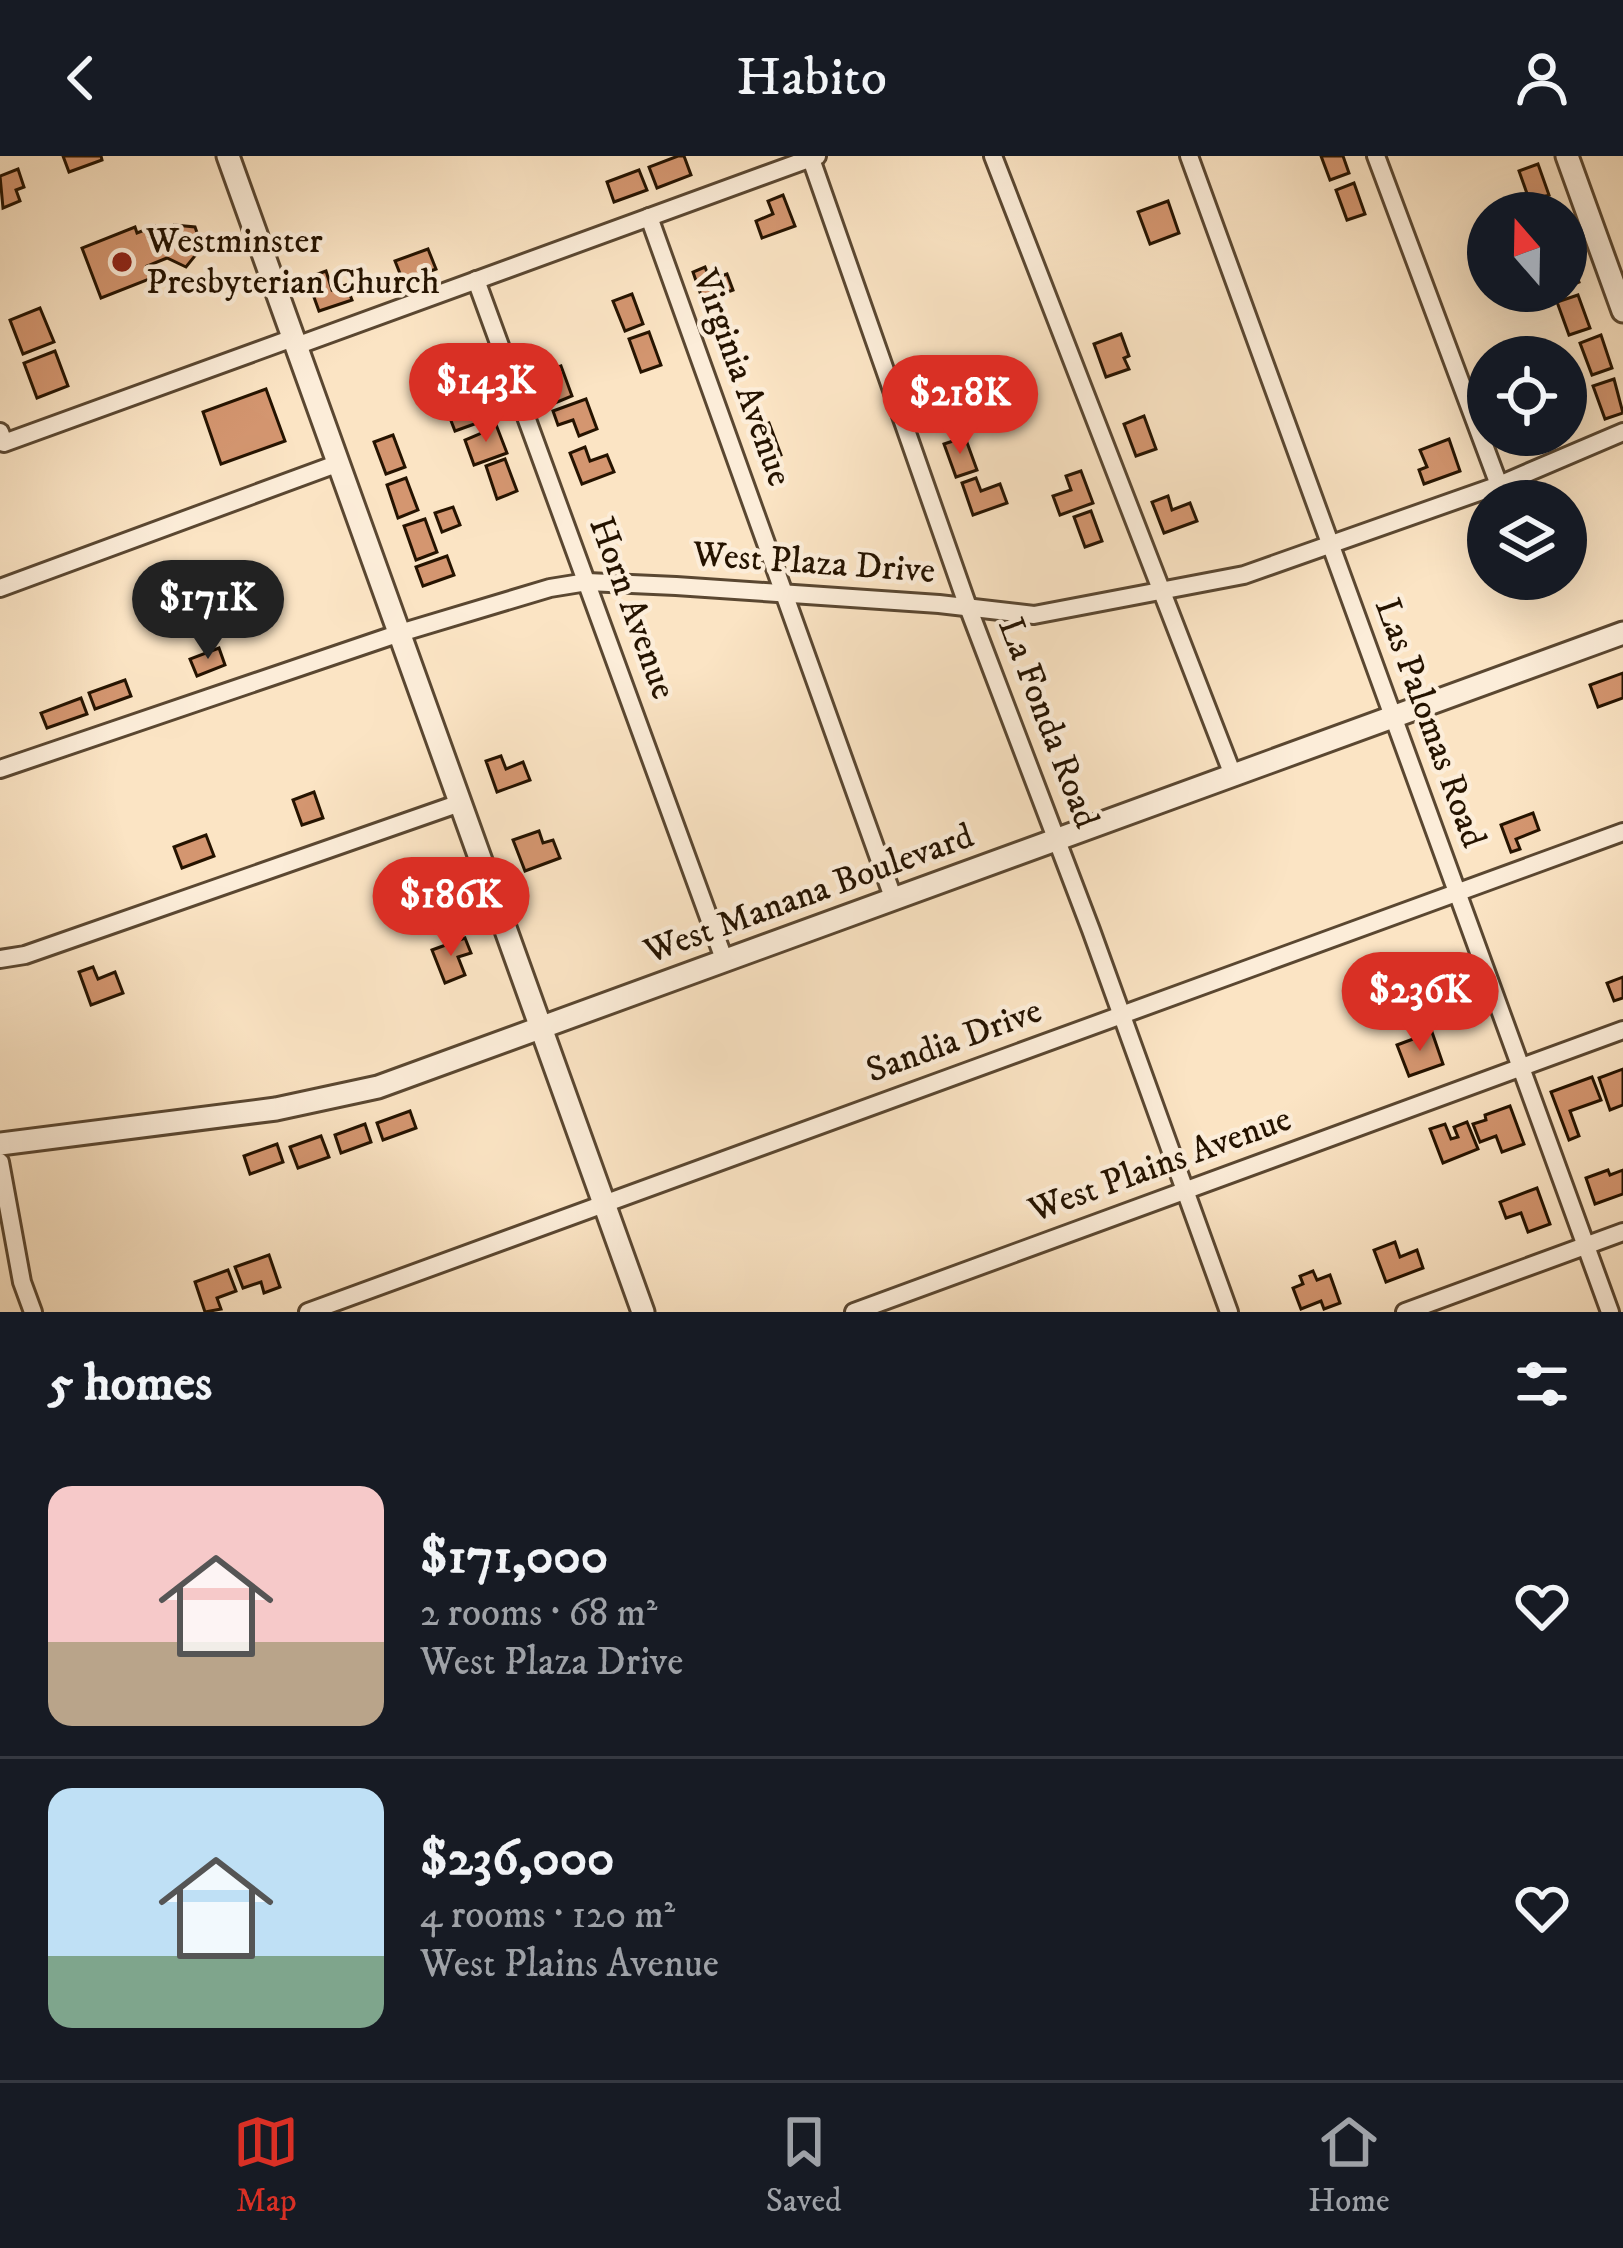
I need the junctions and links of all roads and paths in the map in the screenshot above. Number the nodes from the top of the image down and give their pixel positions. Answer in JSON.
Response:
{"nodes":[{"id":1,"x":228,"y":156,"type":"edge"},
{"id":2,"x":993,"y":156,"type":"edge"},
{"id":3,"x":1189,"y":156,"type":"edge"},
{"id":4,"x":1376,"y":156,"type":"edge"},
{"id":5,"x":1567,"y":156,"type":"edge"},
{"id":6,"x":813,"y":157,"type":"edge"},
{"id":7,"x":649,"y":217,"type":"junction"},
{"id":8,"x":476,"y":280,"type":"junction"},
{"id":9,"x":1623,"y":311,"type":"edge"},
{"id":10,"x":295,"y":342,"type":"junction"},
{"id":11,"x":0,"y":432,"type":"edge"},
{"id":12,"x":1623,"y":432,"type":"edge"},
{"id":13,"x":339,"y":463,"type":"junction"},
{"id":14,"x":1498,"y":480,"type":"edge"},
{"id":15,"x":1509,"y":480,"type":"edge"},
{"id":16,"x":1467,"y":496,"type":"edge"},
{"id":17,"x":1331,"y":546,"type":"junction"},
{"id":18,"x":587,"y":582,"type":"junction"},
{"id":19,"x":0,"y":588,"type":"edge"},
{"id":20,"x":1161,"y":591,"type":"junction"},
{"id":21,"x":784,"y":593,"type":"junction"},
{"id":22,"x":968,"y":607,"type":"junction"},
{"id":23,"x":400,"y":633,"type":"junction"},
{"id":24,"x":1623,"y":633,"type":"edge"},
{"id":25,"x":1393,"y":717,"type":"junction"},
{"id":26,"x":0,"y":769,"type":"edge"},
{"id":27,"x":1233,"y":775,"type":"junction"},
{"id":28,"x":460,"y":803,"type":"junction"},
{"id":29,"x":1623,"y":832,"type":"edge"},
{"id":30,"x":1057,"y":840,"type":"junction"},
{"id":31,"x":1456,"y":892,"type":"junction"},
{"id":32,"x":894,"y":900,"type":"junction"},
{"id":33,"x":0,"y":959,"type":"edge"},
{"id":34,"x":724,"y":959,"type":"junction"},
{"id":35,"x":1120,"y":1016,"type":"junction"},
{"id":36,"x":540,"y":1028,"type":"junction"},
{"id":37,"x":1623,"y":1030,"type":"edge"},
{"id":38,"x":1520,"y":1066,"type":"junction"},
{"id":39,"x":0,"y":1144,"type":"edge"},
{"id":40,"x":0,"y":1162,"type":"edge"},
{"id":41,"x":1185,"y":1192,"type":"junction"},
{"id":42,"x":605,"y":1205,"type":"junction"},
{"id":43,"x":1623,"y":1232,"type":"edge"},
{"id":44,"x":1586,"y":1245,"type":"junction"},
{"id":45,"x":33,"y":1312,"type":"edge"},
{"id":46,"x":308,"y":1312,"type":"edge"},
{"id":47,"x":643,"y":1312,"type":"edge"},
{"id":48,"x":854,"y":1312,"type":"edge"},
{"id":49,"x":1229,"y":1312,"type":"edge"},
{"id":50,"x":1406,"y":1312,"type":"edge"},
{"id":51,"x":1610,"y":1312,"type":"edge"}],
"edges":[{"from":1,"to":10,"type":"street"},
{"from":2,"to":20,"type":"street"},
{"from":3,"to":17,"type":"street","name":"Las Palomas Road"},
{"from":4,"to":14,"type":"street"},
{"from":5,"to":9,"type":"street"},
{"from":6,"to":7,"type":"street"},
{"from":6,"to":22,"type":"street","name":"La Fonda Road"},
{"from":7,"to":8,"type":"street"},
{"from":7,"to":21,"type":"street","name":"Virginia Avenue"},
{"from":8,"to":10,"type":"street"},
{"from":8,"to":18,"type":"street","name":"Horn Avenue"},
{"from":10,"to":11,"type":"street"},
{"from":10,"to":13,"type":"street"},
{"from":12,"to":15,"type":"street","name":"West Plaza Drive"},
{"from":13,"to":19,"type":"street"},
{"from":13,"to":23,"type":"street"},
{"from":16,"to":17,"type":"street","name":"West Plaza Drive"},
{"from":17,"to":20,"type":"street","name":"West Plaza Drive"},
{"from":17,"to":25,"type":"street","name":"Las Palomas Road"},
{"from":18,"to":21,"type":"street","name":"West Plaza Drive"},
{"from":18,"to":23,"type":"street","name":"West Plaza Drive"},
{"from":18,"to":34,"type":"street","name":"Horn Avenue"},
{"from":20,"to":22,"type":"street","name":"West Plaza Drive"},
{"from":20,"to":27,"type":"street"},
{"from":21,"to":22,"type":"street","name":"West Plaza Drive"},
{"from":21,"to":32,"type":"street","name":"Virginia Avenue"},
{"from":22,"to":30,"type":"street","name":"La Fonda Road"},
{"from":23,"to":26,"type":"street","name":"West Plaza Drive"},
{"from":23,"to":28,"type":"street"},
{"from":24,"to":25,"type":"street","name":"West Manana Boulevard"},
{"from":25,"to":27,"type":"street","name":"West Manana Boulevard"},
{"from":25,"to":31,"type":"street","name":"Las Palomas Road"},
{"from":27,"to":30,"type":"street","name":"West Manana Boulevard"},
{"from":28,"to":33,"type":"street"},
{"from":28,"to":36,"type":"street"},
{"from":29,"to":31,"type":"street","name":"Sandia Drive"},
{"from":30,"to":32,"type":"street","name":"West Manana Boulevard"},
{"from":30,"to":35,"type":"street","name":"La Fonda Road"},
{"from":31,"to":35,"type":"street","name":"Sandia Drive"},
{"from":31,"to":38,"type":"street","name":"Las Palomas Road"},
{"from":32,"to":34,"type":"street","name":"West Manana Boulevard"},
{"from":34,"to":36,"type":"street","name":"West Manana Boulevard"},
{"from":35,"to":41,"type":"street","name":"La Fonda Road"},
{"from":35,"to":42,"type":"street","name":"Sandia Drive"},
{"from":36,"to":39,"type":"street","name":"West Manana Boulevard"},
{"from":36,"to":42,"type":"street"},
{"from":37,"to":38,"type":"street","name":"West Plains Avenue"},
{"from":38,"to":41,"type":"street","name":"West Plains Avenue"},
{"from":38,"to":44,"type":"street","name":"Las Palomas Road"},
{"from":40,"to":45,"type":"street"},
{"from":41,"to":48,"type":"street","name":"West Plains Avenue"},
{"from":41,"to":49,"type":"street","name":"La Fonda Road"},
{"from":42,"to":46,"type":"street","name":"Sandia Drive"},
{"from":42,"to":47,"type":"street"},
{"from":43,"to":44,"type":"street"},
{"from":44,"to":50,"type":"street"},
{"from":44,"to":51,"type":"street","name":"Las Palomas Road"}]}
